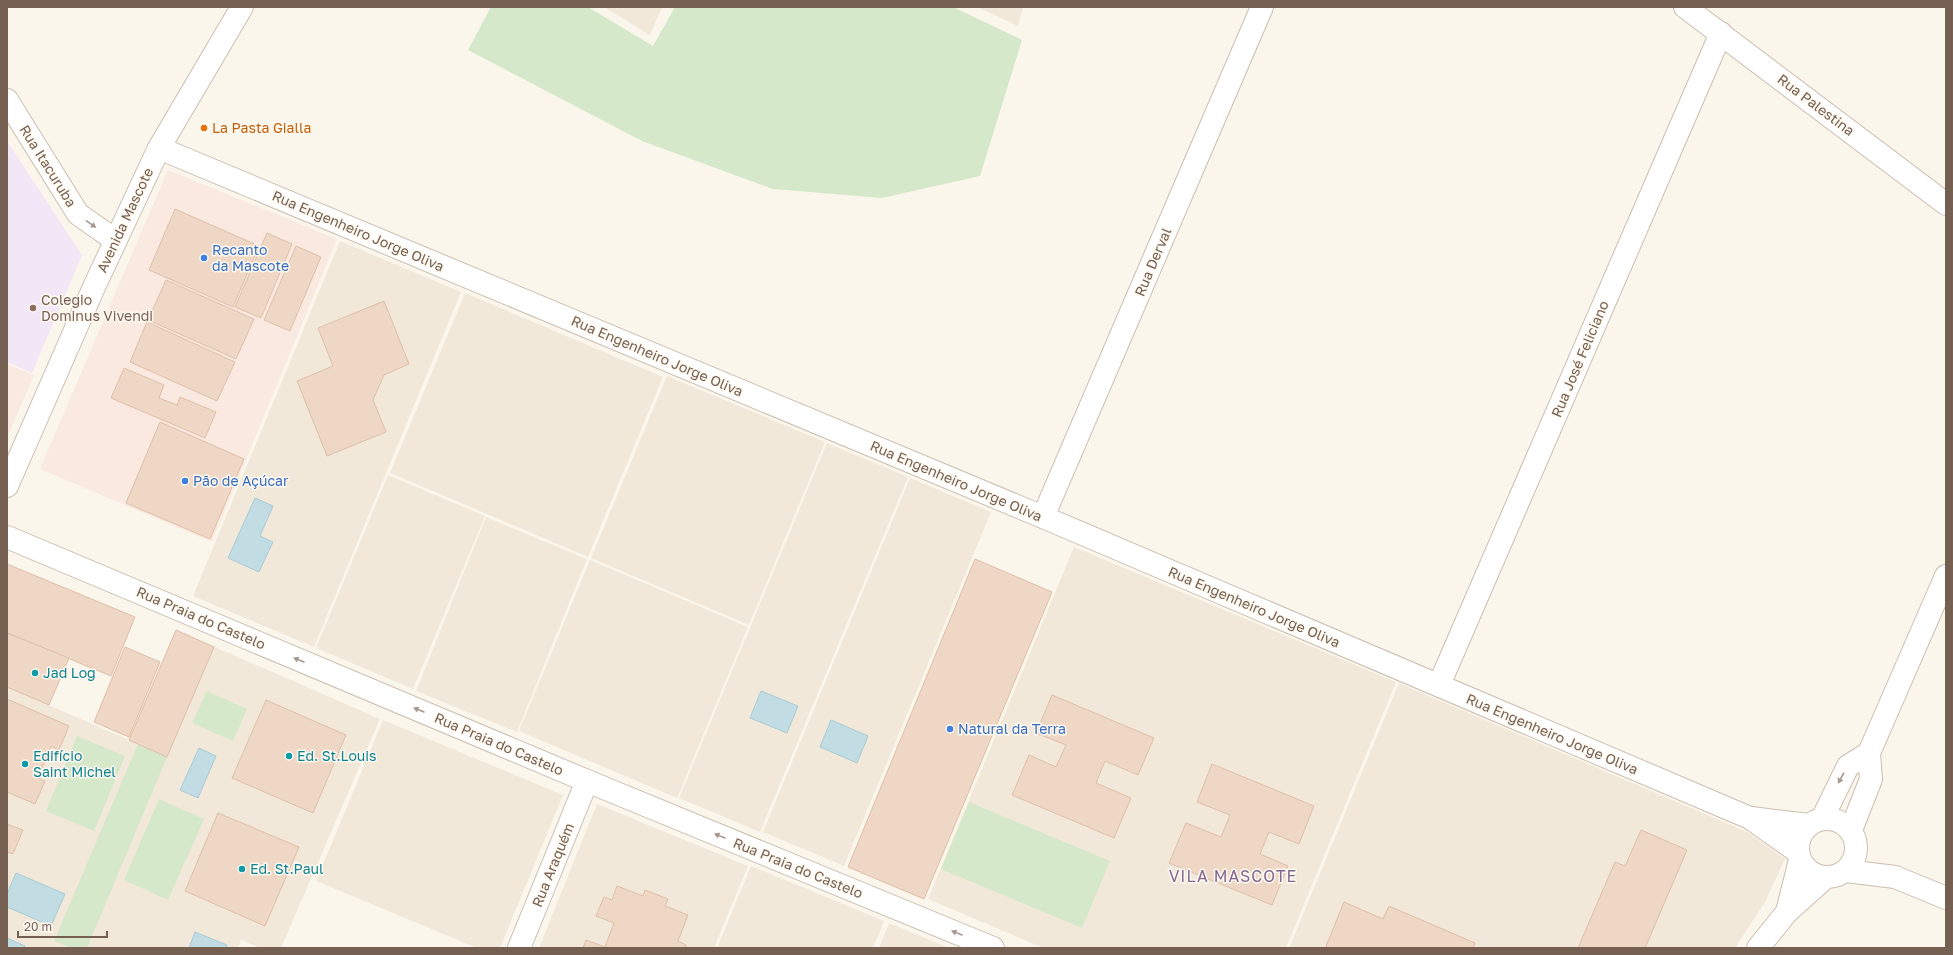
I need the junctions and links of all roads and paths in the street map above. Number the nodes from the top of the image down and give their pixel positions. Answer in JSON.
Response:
{"nodes":[{"id":1,"x":242,"y":7,"type":"edge"},
{"id":2,"x":1262,"y":7,"type":"edge"},
{"id":3,"x":1685,"y":7,"type":"edge"},
{"id":4,"x":1721,"y":33,"type":"junction"},
{"id":5,"x":7,"y":100,"type":"edge"},
{"id":6,"x":159,"y":148,"type":"junction"},
{"id":7,"x":1946,"y":204,"type":"edge"},
{"id":8,"x":115,"y":240,"type":"junction"},
{"id":9,"x":7,"y":486,"type":"edge"},
{"id":10,"x":1043,"y":517,"type":"junction"},
{"id":11,"x":7,"y":537,"type":"edge"},
{"id":12,"x":1946,"y":576,"type":"edge"},
{"id":13,"x":1439,"y":685,"type":"junction"},
{"id":14,"x":1869,"y":753,"type":"junction"},
{"id":15,"x":587,"y":781,"type":"junction"},
{"id":16,"x":1750,"y":818,"type":"junction"},
{"id":17,"x":1816,"y":822,"type":"junction"},
{"id":18,"x":1854,"y":837,"type":"junction"},
{"id":19,"x":1799,"y":856,"type":"junction"},
{"id":20,"x":1836,"y":874,"type":"junction"},
{"id":21,"x":1895,"y":877,"type":"junction"},
{"id":22,"x":1946,"y":898,"type":"edge"},
{"id":23,"x":1787,"y":912,"type":"junction"},
{"id":24,"x":519,"y":948,"type":"edge"},
{"id":25,"x":993,"y":948,"type":"edge"},
{"id":26,"x":1758,"y":948,"type":"edge"}],
"edges":[{"from":1,"to":6,"type":"street","name":"Avenida Mascote"},
{"from":2,"to":10,"type":"street","name":"Rua Derval"},
{"from":3,"to":4,"type":"street","name":"Rua Palestina"},
{"from":4,"to":7,"type":"street","name":"Rua Palestina"},
{"from":4,"to":13,"type":"street","name":"Rua José Feliciano"},
{"from":5,"to":8,"type":"street","name":"Rua Itacuruba","one_way":true},
{"from":6,"to":8,"type":"street","name":"Avenida Mascote"},
{"from":6,"to":10,"type":"street","name":"Rua Engenheiro Jorge Oliva"},
{"from":8,"to":9,"type":"street","name":"Avenida Mascote"},
{"from":10,"to":13,"type":"street","name":"Rua Engenheiro Jorge Oliva"},
{"from":15,"to":11,"type":"street","name":"Rua Praia do Castelo","one_way":true},
{"from":12,"to":14,"type":"street"},
{"from":13,"to":16,"type":"street","name":"Rua Engenheiro Jorge Oliva"},
{"from":14,"to":17,"type":"street","one_way":true},
{"from":14,"to":18,"type":"street"},
{"from":15,"to":24,"type":"street","name":"Rua Araquém"},
{"from":25,"to":15,"type":"street","name":"Rua Praia do Castelo","one_way":true},
{"from":16,"to":17,"type":"street","name":"Rua Engenheiro Jorge Oliva"},
{"from":16,"to":19,"type":"street","name":"Rua Engenheiro Jorge Oliva"},
{"from":17,"to":18,"type":"street"},
{"from":17,"to":19,"type":"street"},
{"from":18,"to":20,"type":"street"},
{"from":18,"to":21,"type":"street"},
{"from":19,"to":20,"type":"street"},
{"from":19,"to":23,"type":"street"},
{"from":20,"to":21,"type":"street"},
{"from":20,"to":23,"type":"street"},
{"from":21,"to":22,"type":"street"},
{"from":23,"to":26,"type":"street"}]}
